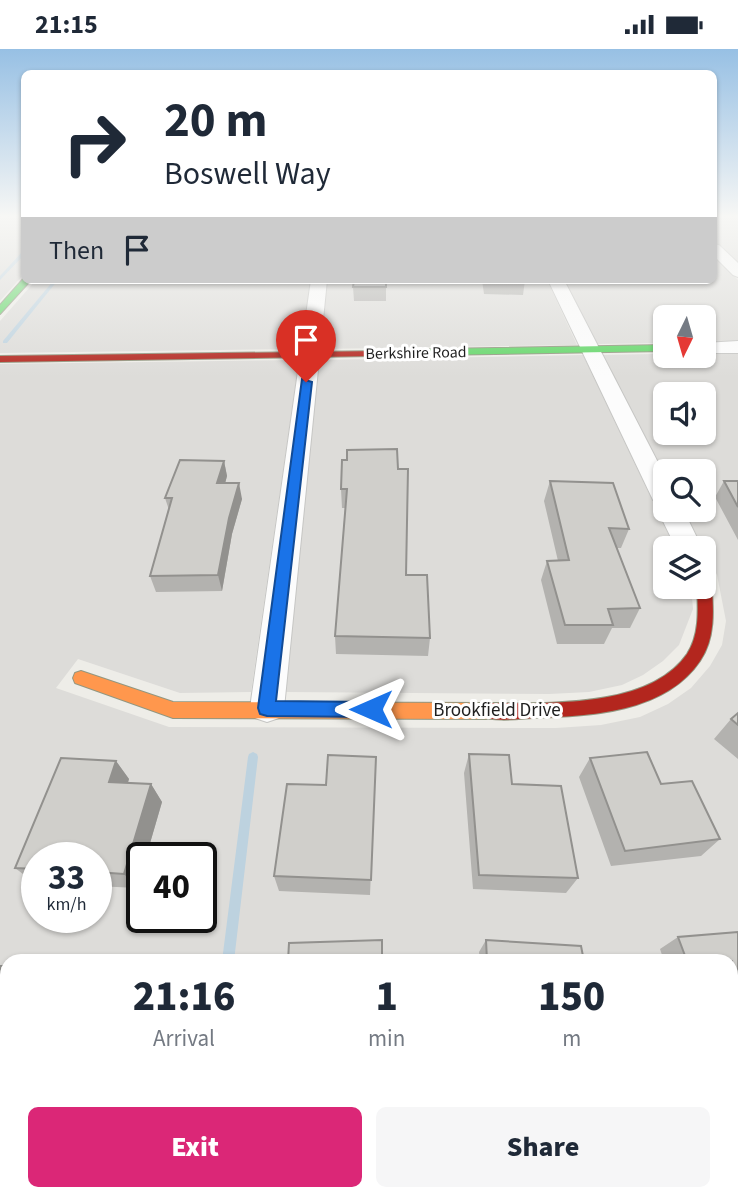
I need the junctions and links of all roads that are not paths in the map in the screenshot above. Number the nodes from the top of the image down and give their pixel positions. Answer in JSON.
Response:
{"nodes":[{"id":1,"x":24,"y":284,"type":"edge"},
{"id":2,"x":319,"y":284,"type":"edge"},
{"id":3,"x":557,"y":284,"type":"edge"},
{"id":4,"x":0,"y":311,"type":"edge"},
{"id":5,"x":738,"y":347,"type":"edge"},
{"id":6,"x":653,"y":348,"type":"edge"},
{"id":7,"x":716,"y":348,"type":"edge"},
{"id":8,"x":590,"y":350,"type":"junction"},
{"id":9,"x":310,"y":355,"type":"junction"},
{"id":10,"x":0,"y":359,"type":"edge"},
{"id":11,"x":653,"y":476,"type":"edge"},
{"id":12,"x":709,"y":599,"type":"edge"},
{"id":13,"x":81,"y":678,"type":"dead end"},
{"id":14,"x":267,"y":708,"type":"junction"}],
"edges":[{"from":1,"to":4,"type":"street"},
{"from":2,"to":9,"type":"street"},
{"from":3,"to":8,"type":"street"},
{"from":5,"to":7,"type":"street"},
{"from":6,"to":8,"type":"street","name":"Berkshire Road"},
{"from":8,"to":9,"type":"street","name":"Berkshire Road"},
{"from":8,"to":11,"type":"street"},
{"from":9,"to":10,"type":"street","name":"Berkshire Road"},
{"from":9,"to":14,"type":"street"},
{"from":12,"to":14,"type":"street","name":"Brookfield Drive"},
{"from":13,"to":14,"type":"street","name":"Brookfield Drive"}]}
